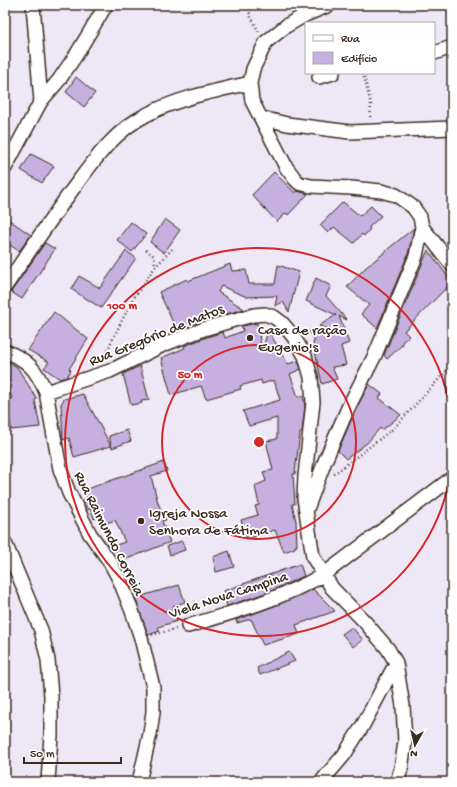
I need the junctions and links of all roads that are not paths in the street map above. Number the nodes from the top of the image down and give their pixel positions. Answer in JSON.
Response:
{"nodes":[{"id":1,"x":33,"y":5,"type":"edge"},
{"id":2,"x":106,"y":5,"type":"edge"},
{"id":3,"x":329,"y":5,"type":"edge"},
{"id":4,"x":452,"y":47,"type":"edge"},
{"id":5,"x":435,"y":53,"type":"edge"},
{"id":6,"x":330,"y":74,"type":"edge"},
{"id":7,"x":319,"y":77,"type":"dead end"},
{"id":8,"x":250,"y":83,"type":"junction"},
{"id":9,"x":41,"y":101,"type":"junction"},
{"id":10,"x":262,"y":118,"type":"junction"},
{"id":11,"x":452,"y":128,"type":"edge"},
{"id":12,"x":5,"y":168,"type":"edge"},
{"id":13,"x":422,"y":228,"type":"junction"},
{"id":14,"x":452,"y":265,"type":"edge"},
{"id":15,"x":5,"y":287,"type":"edge"},
{"id":16,"x":5,"y":351,"type":"edge"},
{"id":17,"x":46,"y":392,"type":"junction"},
{"id":18,"x":452,"y":478,"type":"edge"},
{"id":19,"x":306,"y":512,"type":"junction"},
{"id":20,"x":5,"y":543,"type":"edge"},
{"id":21,"x":323,"y":575,"type":"junction"},
{"id":22,"x":188,"y":626,"type":"road end"},
{"id":23,"x":396,"y":663,"type":"junction"},
{"id":24,"x":48,"y":782,"type":"edge"},
{"id":25,"x":139,"y":782,"type":"edge"},
{"id":26,"x":321,"y":782,"type":"edge"},
{"id":27,"x":397,"y":782,"type":"edge"}],
"edges":[{"from":1,"to":9,"type":"street"},
{"from":2,"to":9,"type":"street"},
{"from":3,"to":8,"type":"street"},
{"from":4,"to":5,"type":"street"},
{"from":6,"to":7,"type":"street"},
{"from":8,"to":10,"type":"street"},
{"from":8,"to":15,"type":"street"},
{"from":9,"to":12,"type":"street"},
{"from":10,"to":11,"type":"street"},
{"from":10,"to":13,"type":"street"},
{"from":13,"to":14,"type":"street"},
{"from":13,"to":19,"type":"street"},
{"from":16,"to":17,"type":"street","name":"Rua Raimundo Correia"},
{"from":17,"to":19,"type":"street","name":"Rua Gregório de Matos"},
{"from":17,"to":25,"type":"street","name":"Rua Raimundo Correia"},
{"from":18,"to":21,"type":"street","name":"Viela Nova Campina"},
{"from":19,"to":21,"type":"street","name":"Rua Gregório de Matos"},
{"from":20,"to":24,"type":"street"},
{"from":21,"to":22,"type":"street","name":"Viela Nova Campina"},
{"from":21,"to":23,"type":"street","name":"Rua Gregório de Matos"},
{"from":23,"to":26,"type":"street"},
{"from":23,"to":27,"type":"street","name":"Rua Gregório de Matos"}]}
